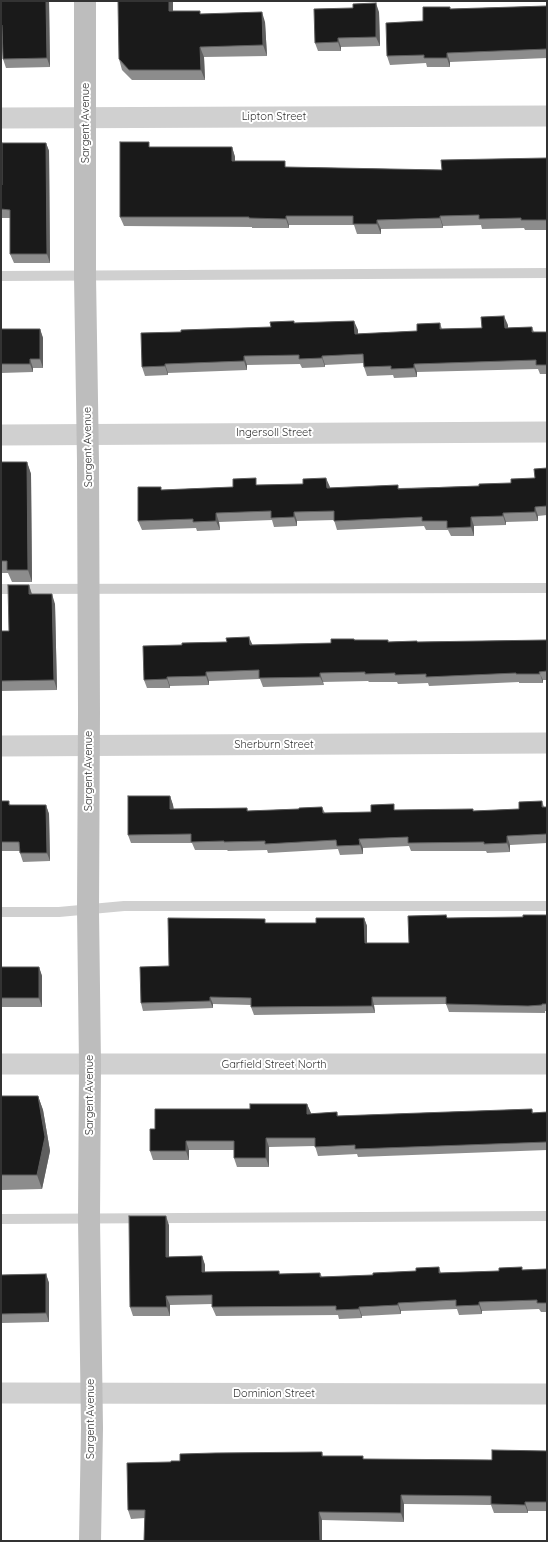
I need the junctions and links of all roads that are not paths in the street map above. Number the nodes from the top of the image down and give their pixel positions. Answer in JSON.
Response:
{"nodes":[{"id":1,"x":85,"y":1,"type":"edge"},
{"id":2,"x":547,"y":116,"type":"edge"},
{"id":3,"x":1,"y":118,"type":"edge"},
{"id":4,"x":86,"y":118,"type":"junction"},
{"id":5,"x":547,"y":273,"type":"edge"},
{"id":6,"x":1,"y":276,"type":"edge"},
{"id":7,"x":85,"y":276,"type":"junction"},
{"id":8,"x":547,"y":432,"type":"edge"},
{"id":9,"x":87,"y":434,"type":"junction"},
{"id":10,"x":1,"y":435,"type":"edge"},
{"id":11,"x":547,"y":588,"type":"edge"},
{"id":12,"x":1,"y":589,"type":"edge"},
{"id":13,"x":89,"y":589,"type":"junction"},
{"id":14,"x":547,"y":743,"type":"edge"},
{"id":15,"x":1,"y":746,"type":"edge"},
{"id":16,"x":88,"y":746,"type":"junction"},
{"id":17,"x":547,"y":906,"type":"edge"},
{"id":18,"x":88,"y":910,"type":"junction"},
{"id":19,"x":1,"y":912,"type":"edge"},
{"id":20,"x":1,"y":1064,"type":"edge"},
{"id":21,"x":547,"y":1064,"type":"edge"},
{"id":22,"x":90,"y":1065,"type":"junction"},
{"id":23,"x":547,"y":1216,"type":"edge"},
{"id":24,"x":1,"y":1219,"type":"edge"},
{"id":25,"x":89,"y":1219,"type":"junction"},
{"id":26,"x":1,"y":1393,"type":"edge"},
{"id":27,"x":91,"y":1394,"type":"junction"},
{"id":28,"x":547,"y":1394,"type":"edge"},
{"id":29,"x":90,"y":1541,"type":"edge"}],
"edges":[{"from":1,"to":4,"type":"main road","name":"Sargent Avenue"},
{"from":2,"to":4,"type":"street","name":"Lipton Street"},
{"from":3,"to":4,"type":"street","name":"Lipton Street"},
{"from":4,"to":7,"type":"main road","name":"Sargent Avenue"},
{"from":5,"to":7,"type":"lane"},
{"from":6,"to":7,"type":"lane"},
{"from":7,"to":9,"type":"main road","name":"Sargent Avenue"},
{"from":8,"to":9,"type":"street","name":"Ingersoll Street"},
{"from":9,"to":10,"type":"street","name":"Ingersoll Street"},
{"from":9,"to":13,"type":"main road","name":"Sargent Avenue"},
{"from":11,"to":13,"type":"lane"},
{"from":12,"to":13,"type":"lane"},
{"from":13,"to":16,"type":"main road","name":"Sargent Avenue"},
{"from":14,"to":16,"type":"street","name":"Sherburn Street"},
{"from":15,"to":16,"type":"street","name":"Sherburn Street"},
{"from":16,"to":18,"type":"main road","name":"Sargent Avenue"},
{"from":17,"to":18,"type":"lane"},
{"from":18,"to":19,"type":"lane"},
{"from":18,"to":22,"type":"main road","name":"Sargent Avenue"},
{"from":20,"to":22,"type":"street","name":"Garfield Street North"},
{"from":21,"to":22,"type":"street","name":"Garfield Street North"},
{"from":22,"to":25,"type":"main road","name":"Sargent Avenue"},
{"from":23,"to":25,"type":"lane"},
{"from":24,"to":25,"type":"lane"},
{"from":25,"to":27,"type":"main road","name":"Sargent Avenue"},
{"from":26,"to":27,"type":"street","name":"Dominion Street"},
{"from":27,"to":28,"type":"street","name":"Dominion Street"},
{"from":27,"to":29,"type":"main road","name":"Sargent Avenue"}]}
